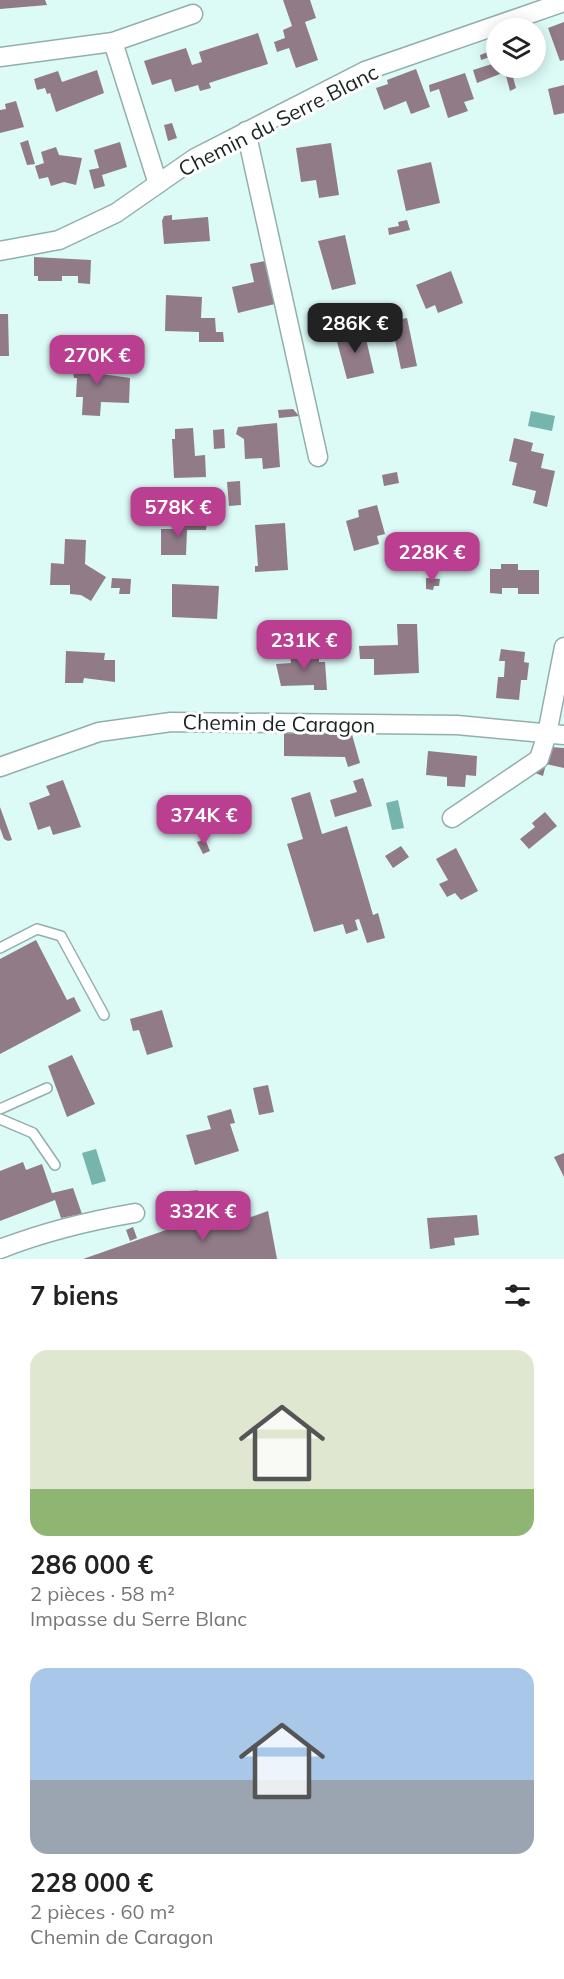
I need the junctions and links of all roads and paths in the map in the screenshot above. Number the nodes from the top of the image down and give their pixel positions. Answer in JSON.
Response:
{"nodes":[{"id":1,"x":564,"y":2,"type":"edge"},
{"id":2,"x":194,"y":14,"type":"dead end"},
{"id":3,"x":113,"y":42,"type":"junction"},
{"id":4,"x":0,"y":57,"type":"edge"},
{"id":5,"x":246,"y":131,"type":"junction"},
{"id":6,"x":158,"y":184,"type":"junction"},
{"id":7,"x":0,"y":251,"type":"edge"},
{"id":8,"x":318,"y":457,"type":"dead end"},
{"id":9,"x":564,"y":647,"type":"edge"},
{"id":10,"x":556,"y":735,"type":"edge"},
{"id":11,"x":0,"y":767,"type":"edge"},
{"id":12,"x":452,"y":818,"type":"dead end"},
{"id":13,"x":0,"y":948,"type":"edge"},
{"id":14,"x":104,"y":1015,"type":"dead end"},
{"id":15,"x":47,"y":1088,"type":"dead end"},
{"id":16,"x":0,"y":1109,"type":"edge"},
{"id":17,"x":0,"y":1119,"type":"edge"},
{"id":18,"x":55,"y":1166,"type":"dead end"},
{"id":19,"x":135,"y":1213,"type":"dead end"},
{"id":20,"x":0,"y":1249,"type":"edge"}],
"edges":[{"from":1,"to":5,"type":"street","name":"Chemin du Serre Blanc"},
{"from":2,"to":3,"type":"street"},
{"from":3,"to":4,"type":"street"},
{"from":3,"to":6,"type":"street"},
{"from":5,"to":6,"type":"street","name":"Chemin du Serre Blanc"},
{"from":5,"to":8,"type":"street"},
{"from":6,"to":7,"type":"street","name":"Chemin du Serre Blanc"},
{"from":9,"to":10,"type":"street"},
{"from":10,"to":11,"type":"street","name":"Chemin de Caragon"},
{"from":10,"to":12,"type":"street"},
{"from":13,"to":14,"type":"lane"},
{"from":15,"to":16,"type":"lane"},
{"from":17,"to":18,"type":"lane"},
{"from":19,"to":20,"type":"street"}]}
